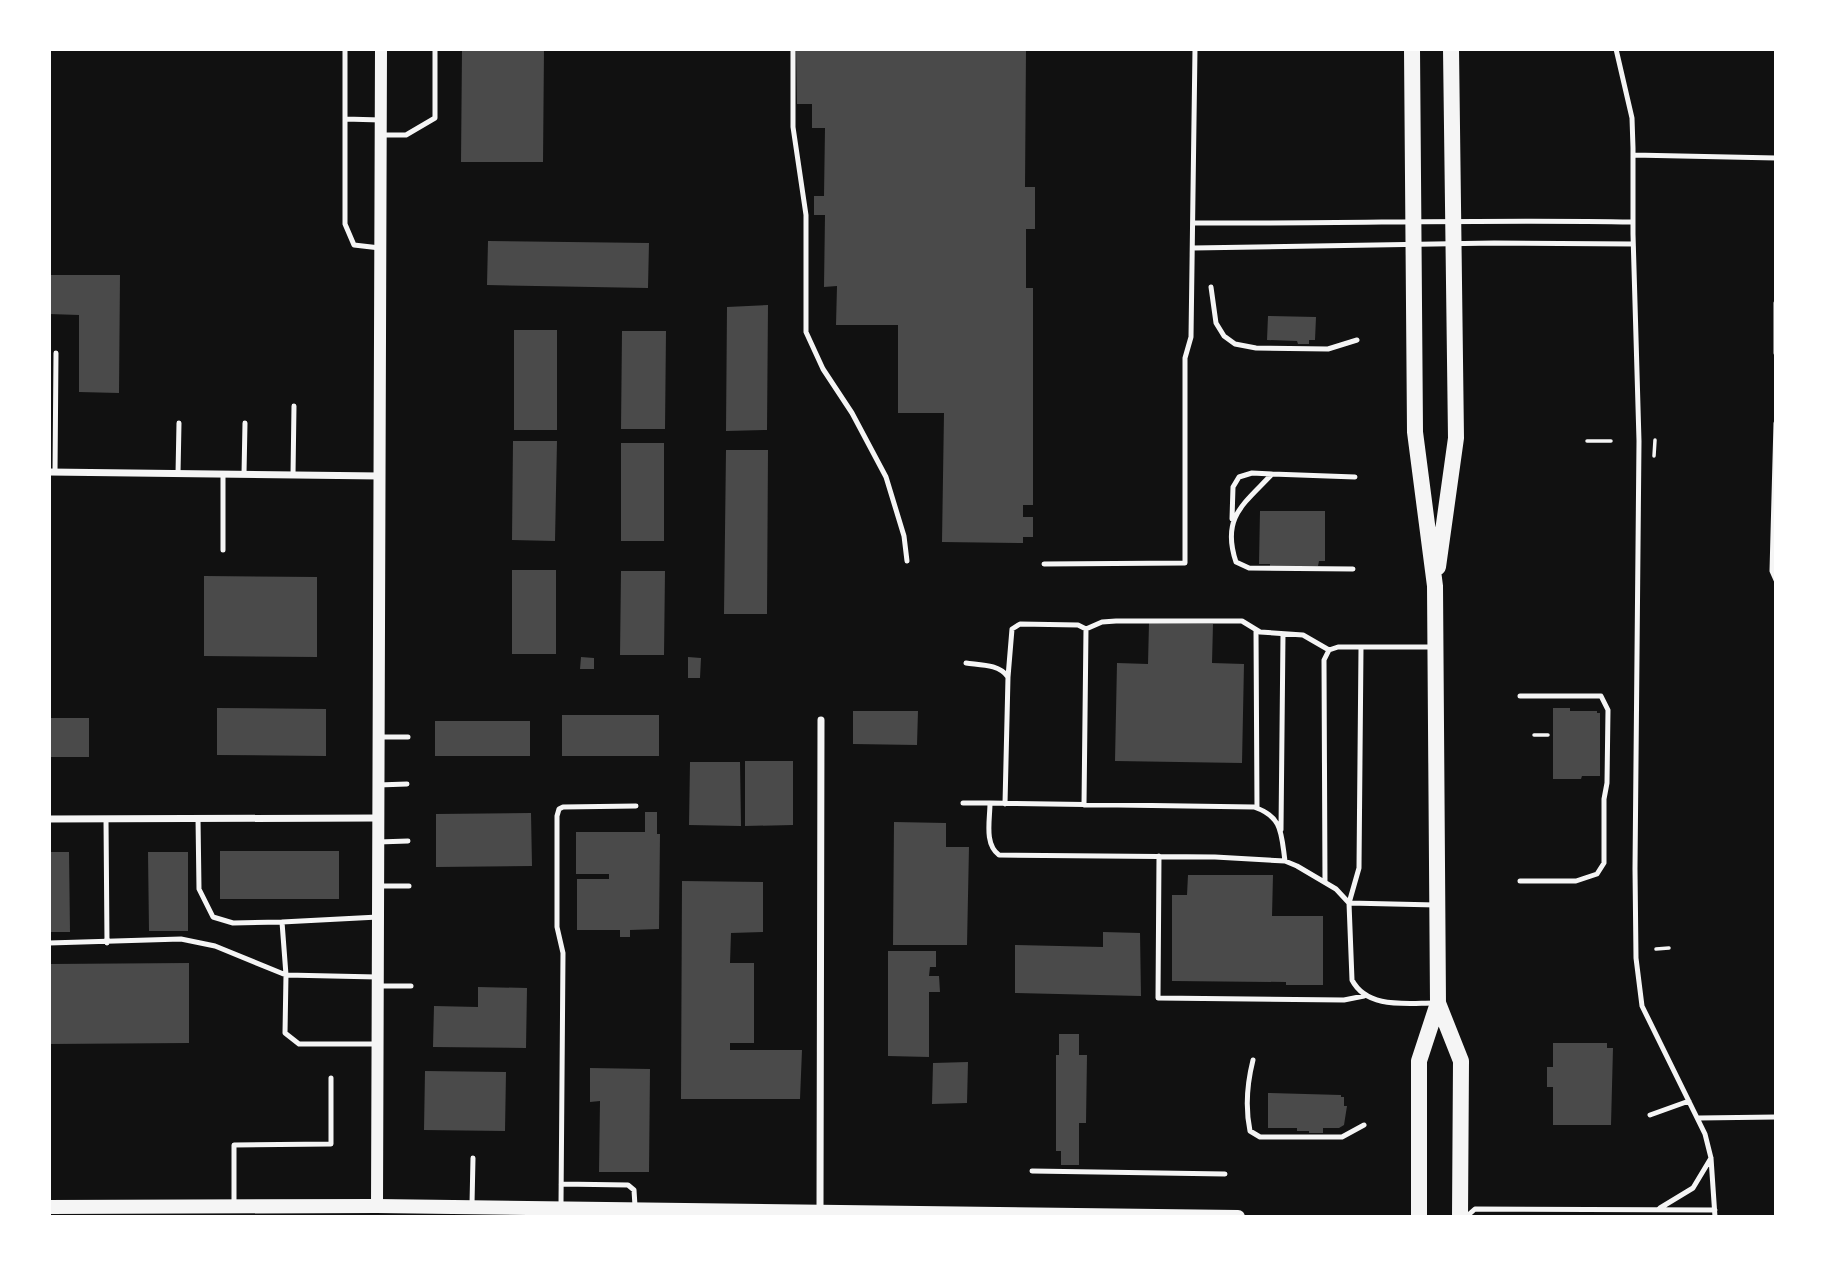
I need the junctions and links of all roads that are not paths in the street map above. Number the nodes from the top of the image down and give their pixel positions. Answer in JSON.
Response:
{"nodes":[{"id":1,"x":345,"y":49,"type":"edge"},
{"id":2,"x":381,"y":49,"type":"edge"},
{"id":3,"x":435,"y":49,"type":"edge"},
{"id":4,"x":793,"y":49,"type":"edge"},
{"id":5,"x":1195,"y":49,"type":"edge"},
{"id":6,"x":1412,"y":49,"type":"edge"},
{"id":7,"x":1451,"y":49,"type":"edge"},
{"id":8,"x":1616,"y":49,"type":"edge"},
{"id":9,"x":345,"y":119,"type":"junction"},
{"id":10,"x":381,"y":120,"type":"junction"},
{"id":11,"x":380,"y":135,"type":"junction"},
{"id":12,"x":1633,"y":155,"type":"junction"},
{"id":13,"x":1776,"y":158,"type":"edge"},
{"id":14,"x":1454,"y":221,"type":"junction"},
{"id":15,"x":1413,"y":222,"type":"junction"},
{"id":16,"x":1633,"y":222,"type":"junction"},
{"id":17,"x":1193,"y":223,"type":"junction"},
{"id":18,"x":1454,"y":244,"type":"junction"},
{"id":19,"x":1633,"y":244,"type":"junction"},
{"id":20,"x":1413,"y":245,"type":"junction"},
{"id":21,"x":380,"y":248,"type":"junction"},
{"id":22,"x":1193,"y":248,"type":"junction"},
{"id":23,"x":1211,"y":287,"type":"dead end"},
{"id":24,"x":1776,"y":303,"type":"edge"},
{"id":25,"x":1357,"y":340,"type":"dead end"},
{"id":26,"x":56,"y":353,"type":"dead end"},
{"id":27,"x":1776,"y":353,"type":"edge"},
{"id":28,"x":294,"y":405,"type":"dead end"},
{"id":29,"x":180,"y":423,"type":"dead end"},
{"id":30,"x":245,"y":423,"type":"dead end"},
{"id":31,"x":1776,"y":423,"type":"edge"},
{"id":32,"x":52,"y":472,"type":"edge"},
{"id":33,"x":178,"y":474,"type":"junction"},
{"id":34,"x":223,"y":474,"type":"junction"},
{"id":35,"x":244,"y":474,"type":"junction"},
{"id":36,"x":1272,"y":474,"type":"junction"},
{"id":37,"x":293,"y":475,"type":"junction"},
{"id":38,"x":380,"y":476,"type":"junction"},
{"id":39,"x":1355,"y":477,"type":"dead end"},
{"id":40,"x":1231,"y":524,"type":"junction"},
{"id":41,"x":223,"y":550,"type":"dead end"},
{"id":42,"x":907,"y":561,"type":"dead end"},
{"id":43,"x":1044,"y":564,"type":"dead end"},
{"id":44,"x":1353,"y":569,"type":"dead end"},
{"id":45,"x":1776,"y":580,"type":"edge"},
{"id":46,"x":1435,"y":586,"type":"junction"},
{"id":47,"x":1086,"y":629,"type":"junction"},
{"id":48,"x":1256,"y":630,"type":"junction"},
{"id":49,"x":1283,"y":634,"type":"junction"},
{"id":50,"x":1436,"y":647,"type":"junction"},
{"id":51,"x":1361,"y":648,"type":"junction"},
{"id":52,"x":1329,"y":650,"type":"junction"},
{"id":53,"x":966,"y":663,"type":"dead end"},
{"id":54,"x":1008,"y":677,"type":"junction"},
{"id":55,"x":1520,"y":696,"type":"dead end"},
{"id":56,"x":821,"y":720,"type":"dead end"},
{"id":57,"x":379,"y":737,"type":"junction"},
{"id":58,"x":408,"y":737,"type":"dead end"},
{"id":59,"x":407,"y":784,"type":"dead end"},
{"id":60,"x":378,"y":785,"type":"junction"},
{"id":61,"x":963,"y":803,"type":"dead end"},
{"id":62,"x":990,"y":803,"type":"junction"},
{"id":63,"x":1004,"y":804,"type":"junction"},
{"id":64,"x":1084,"y":805,"type":"junction"},
{"id":65,"x":636,"y":806,"type":"dead end"},
{"id":66,"x":1257,"y":808,"type":"junction"},
{"id":67,"x":106,"y":818,"type":"junction"},
{"id":68,"x":198,"y":818,"type":"junction"},
{"id":69,"x":378,"y":818,"type":"junction"},
{"id":70,"x":49,"y":819,"type":"edge"},
{"id":71,"x":1281,"y":833,"type":"junction"},
{"id":72,"x":408,"y":841,"type":"dead end"},
{"id":73,"x":378,"y":842,"type":"junction"},
{"id":74,"x":1159,"y":856,"type":"junction"},
{"id":75,"x":1285,"y":861,"type":"junction"},
{"id":76,"x":1520,"y":881,"type":"dead end"},
{"id":77,"x":1325,"y":882,"type":"junction"},
{"id":78,"x":378,"y":886,"type":"junction"},
{"id":79,"x":409,"y":886,"type":"dead end"},
{"id":80,"x":1349,"y":903,"type":"junction"},
{"id":81,"x":1437,"y":905,"type":"junction"},
{"id":82,"x":378,"y":917,"type":"junction"},
{"id":83,"x":282,"y":922,"type":"junction"},
{"id":84,"x":49,"y":943,"type":"edge"},
{"id":85,"x":107,"y":943,"type":"junction"},
{"id":86,"x":286,"y":975,"type":"junction"},
{"id":87,"x":377,"y":981,"type":"junction"},
{"id":88,"x":411,"y":986,"type":"dead end"},
{"id":89,"x":1364,"y":996,"type":"junction"},
{"id":90,"x":1438,"y":1003,"type":"junction"},
{"id":91,"x":377,"y":1044,"type":"junction"},
{"id":92,"x":1253,"y":1060,"type":"dead end"},
{"id":93,"x":331,"y":1078,"type":"dead end"},
{"id":94,"x":1689,"y":1101,"type":"junction"},
{"id":95,"x":1650,"y":1115,"type":"dead end"},
{"id":96,"x":1776,"y":1117,"type":"edge"},
{"id":97,"x":1699,"y":1118,"type":"junction"},
{"id":98,"x":1364,"y":1125,"type":"dead end"},
{"id":99,"x":473,"y":1158,"type":"dead end"},
{"id":100,"x":1712,"y":1158,"type":"junction"},
{"id":101,"x":1032,"y":1171,"type":"dead end"},
{"id":102,"x":1225,"y":1174,"type":"dead end"},
{"id":103,"x":561,"y":1184,"type":"junction"},
{"id":104,"x":234,"y":1206,"type":"junction"},
{"id":105,"x":377,"y":1206,"type":"junction"},
{"id":106,"x":49,"y":1207,"type":"edge"},
{"id":107,"x":471,"y":1207,"type":"junction"},
{"id":108,"x":561,"y":1208,"type":"junction"},
{"id":109,"x":635,"y":1209,"type":"junction"},
{"id":110,"x":1657,"y":1210,"type":"junction"},
{"id":111,"x":93,"y":1212,"type":"edge"},
{"id":112,"x":518,"y":1212,"type":"edge"},
{"id":113,"x":820,"y":1212,"type":"junction"},
{"id":114,"x":772,"y":1214,"type":"edge"},
{"id":115,"x":1715,"y":1214,"type":"edge"},
{"id":116,"x":999,"y":1216,"type":"edge"},
{"id":117,"x":1211,"y":1217,"type":"edge"},
{"id":118,"x":1238,"y":1217,"type":"edge"},
{"id":119,"x":1419,"y":1217,"type":"edge"},
{"id":120,"x":1460,"y":1217,"type":"edge"},
{"id":121,"x":1466,"y":1217,"type":"edge"}],
"edges":[{"from":1,"to":9,"type":"lane"},
{"from":2,"to":10,"type":"street"},
{"from":3,"to":11,"type":"lane"},
{"from":4,"to":42,"type":"lane"},
{"from":5,"to":17,"type":"lane"},
{"from":6,"to":15,"type":"highway"},
{"from":7,"to":14,"type":"highway"},
{"from":8,"to":12,"type":"lane"},
{"from":9,"to":10,"type":"lane"},
{"from":9,"to":21,"type":"lane"},
{"from":10,"to":11,"type":"street"},
{"from":11,"to":21,"type":"street"},
{"from":12,"to":13,"type":"lane"},
{"from":12,"to":16,"type":"lane"},
{"from":14,"to":15,"type":"lane"},
{"from":14,"to":16,"type":"lane"},
{"from":14,"to":18,"type":"highway"},
{"from":15,"to":17,"type":"lane"},
{"from":15,"to":20,"type":"highway"},
{"from":16,"to":19,"type":"lane"},
{"from":17,"to":22,"type":"lane"},
{"from":18,"to":19,"type":"lane"},
{"from":18,"to":20,"type":"lane"},
{"from":18,"to":46,"type":"highway"},
{"from":19,"to":94,"type":"lane"},
{"from":20,"to":22,"type":"lane"},
{"from":20,"to":46,"type":"highway"},
{"from":21,"to":38,"type":"street"},
{"from":22,"to":43,"type":"lane"},
{"from":23,"to":25,"type":"lane"},
{"from":24,"to":27,"type":"lane"},
{"from":26,"to":32,"type":"lane"},
{"from":28,"to":37,"type":"lane"},
{"from":29,"to":33,"type":"lane"},
{"from":30,"to":35,"type":"lane"},
{"from":31,"to":45,"type":"lane"},
{"from":32,"to":33,"type":"street"},
{"from":33,"to":34,"type":"street"},
{"from":34,"to":35,"type":"street"},
{"from":34,"to":41,"type":"lane"},
{"from":35,"to":37,"type":"street"},
{"from":36,"to":39,"type":"lane"},
{"from":36,"to":40,"type":"lane"},
{"from":36,"to":40,"type":"lane"},
{"from":37,"to":38,"type":"street"},
{"from":38,"to":57,"type":"street"},
{"from":40,"to":44,"type":"lane"},
{"from":46,"to":50,"type":"highway"},
{"from":47,"to":48,"type":"lane"},
{"from":47,"to":54,"type":"lane"},
{"from":47,"to":64,"type":"lane"},
{"from":48,"to":49,"type":"lane"},
{"from":48,"to":66,"type":"lane"},
{"from":49,"to":52,"type":"lane"},
{"from":49,"to":71,"type":"lane"},
{"from":50,"to":51,"type":"lane"},
{"from":50,"to":81,"type":"highway"},
{"from":51,"to":52,"type":"lane"},
{"from":51,"to":80,"type":"lane"},
{"from":52,"to":77,"type":"lane"},
{"from":53,"to":54,"type":"lane"},
{"from":54,"to":63,"type":"lane"},
{"from":55,"to":76,"type":"lane"},
{"from":56,"to":113,"type":"street"},
{"from":57,"to":58,"type":"lane"},
{"from":57,"to":60,"type":"street"},
{"from":59,"to":60,"type":"lane"},
{"from":60,"to":69,"type":"street"},
{"from":61,"to":62,"type":"lane"},
{"from":62,"to":63,"type":"lane"},
{"from":62,"to":74,"type":"lane"},
{"from":63,"to":64,"type":"lane"},
{"from":64,"to":66,"type":"lane"},
{"from":65,"to":103,"type":"lane"},
{"from":66,"to":71,"type":"lane"},
{"from":67,"to":68,"type":"street"},
{"from":67,"to":70,"type":"street"},
{"from":67,"to":85,"type":"lane"},
{"from":68,"to":69,"type":"street"},
{"from":68,"to":83,"type":"lane"},
{"from":69,"to":73,"type":"street"},
{"from":71,"to":75,"type":"lane"},
{"from":72,"to":73,"type":"lane"},
{"from":73,"to":78,"type":"street"},
{"from":74,"to":75,"type":"lane"},
{"from":74,"to":89,"type":"lane"},
{"from":75,"to":77,"type":"lane"},
{"from":77,"to":80,"type":"lane"},
{"from":78,"to":79,"type":"lane"},
{"from":78,"to":82,"type":"street"},
{"from":80,"to":81,"type":"lane"},
{"from":80,"to":89,"type":"lane"},
{"from":81,"to":90,"type":"highway"},
{"from":82,"to":83,"type":"lane"},
{"from":82,"to":87,"type":"street"},
{"from":83,"to":86,"type":"lane"},
{"from":84,"to":85,"type":"lane"},
{"from":85,"to":86,"type":"lane"},
{"from":86,"to":87,"type":"lane"},
{"from":86,"to":91,"type":"lane"},
{"from":87,"to":88,"type":"lane"},
{"from":87,"to":91,"type":"street"},
{"from":89,"to":90,"type":"lane"},
{"from":90,"to":119,"type":"highway"},
{"from":90,"to":120,"type":"highway"},
{"from":91,"to":105,"type":"street"},
{"from":92,"to":98,"type":"lane"},
{"from":93,"to":104,"type":"lane"},
{"from":94,"to":95,"type":"lane"},
{"from":94,"to":97,"type":"lane"},
{"from":96,"to":97,"type":"lane"},
{"from":97,"to":100,"type":"lane"},
{"from":99,"to":107,"type":"lane"},
{"from":100,"to":110,"type":"lane"},
{"from":100,"to":115,"type":"lane"},
{"from":101,"to":102,"type":"lane"},
{"from":103,"to":108,"type":"lane"},
{"from":103,"to":109,"type":"lane"},
{"from":104,"to":105,"type":"main road"},
{"from":104,"to":111,"type":"main road"},
{"from":105,"to":107,"type":"main road"},
{"from":106,"to":111,"type":"main road"},
{"from":107,"to":112,"type":"main road"},
{"from":108,"to":109,"type":"main road"},
{"from":108,"to":112,"type":"main road"},
{"from":109,"to":114,"type":"main road"},
{"from":110,"to":115,"type":"lane"},
{"from":110,"to":121,"type":"lane"},
{"from":113,"to":114,"type":"main road"},
{"from":113,"to":116,"type":"main road"},
{"from":116,"to":117,"type":"main road"},
{"from":117,"to":118,"type":"main road"}]}
